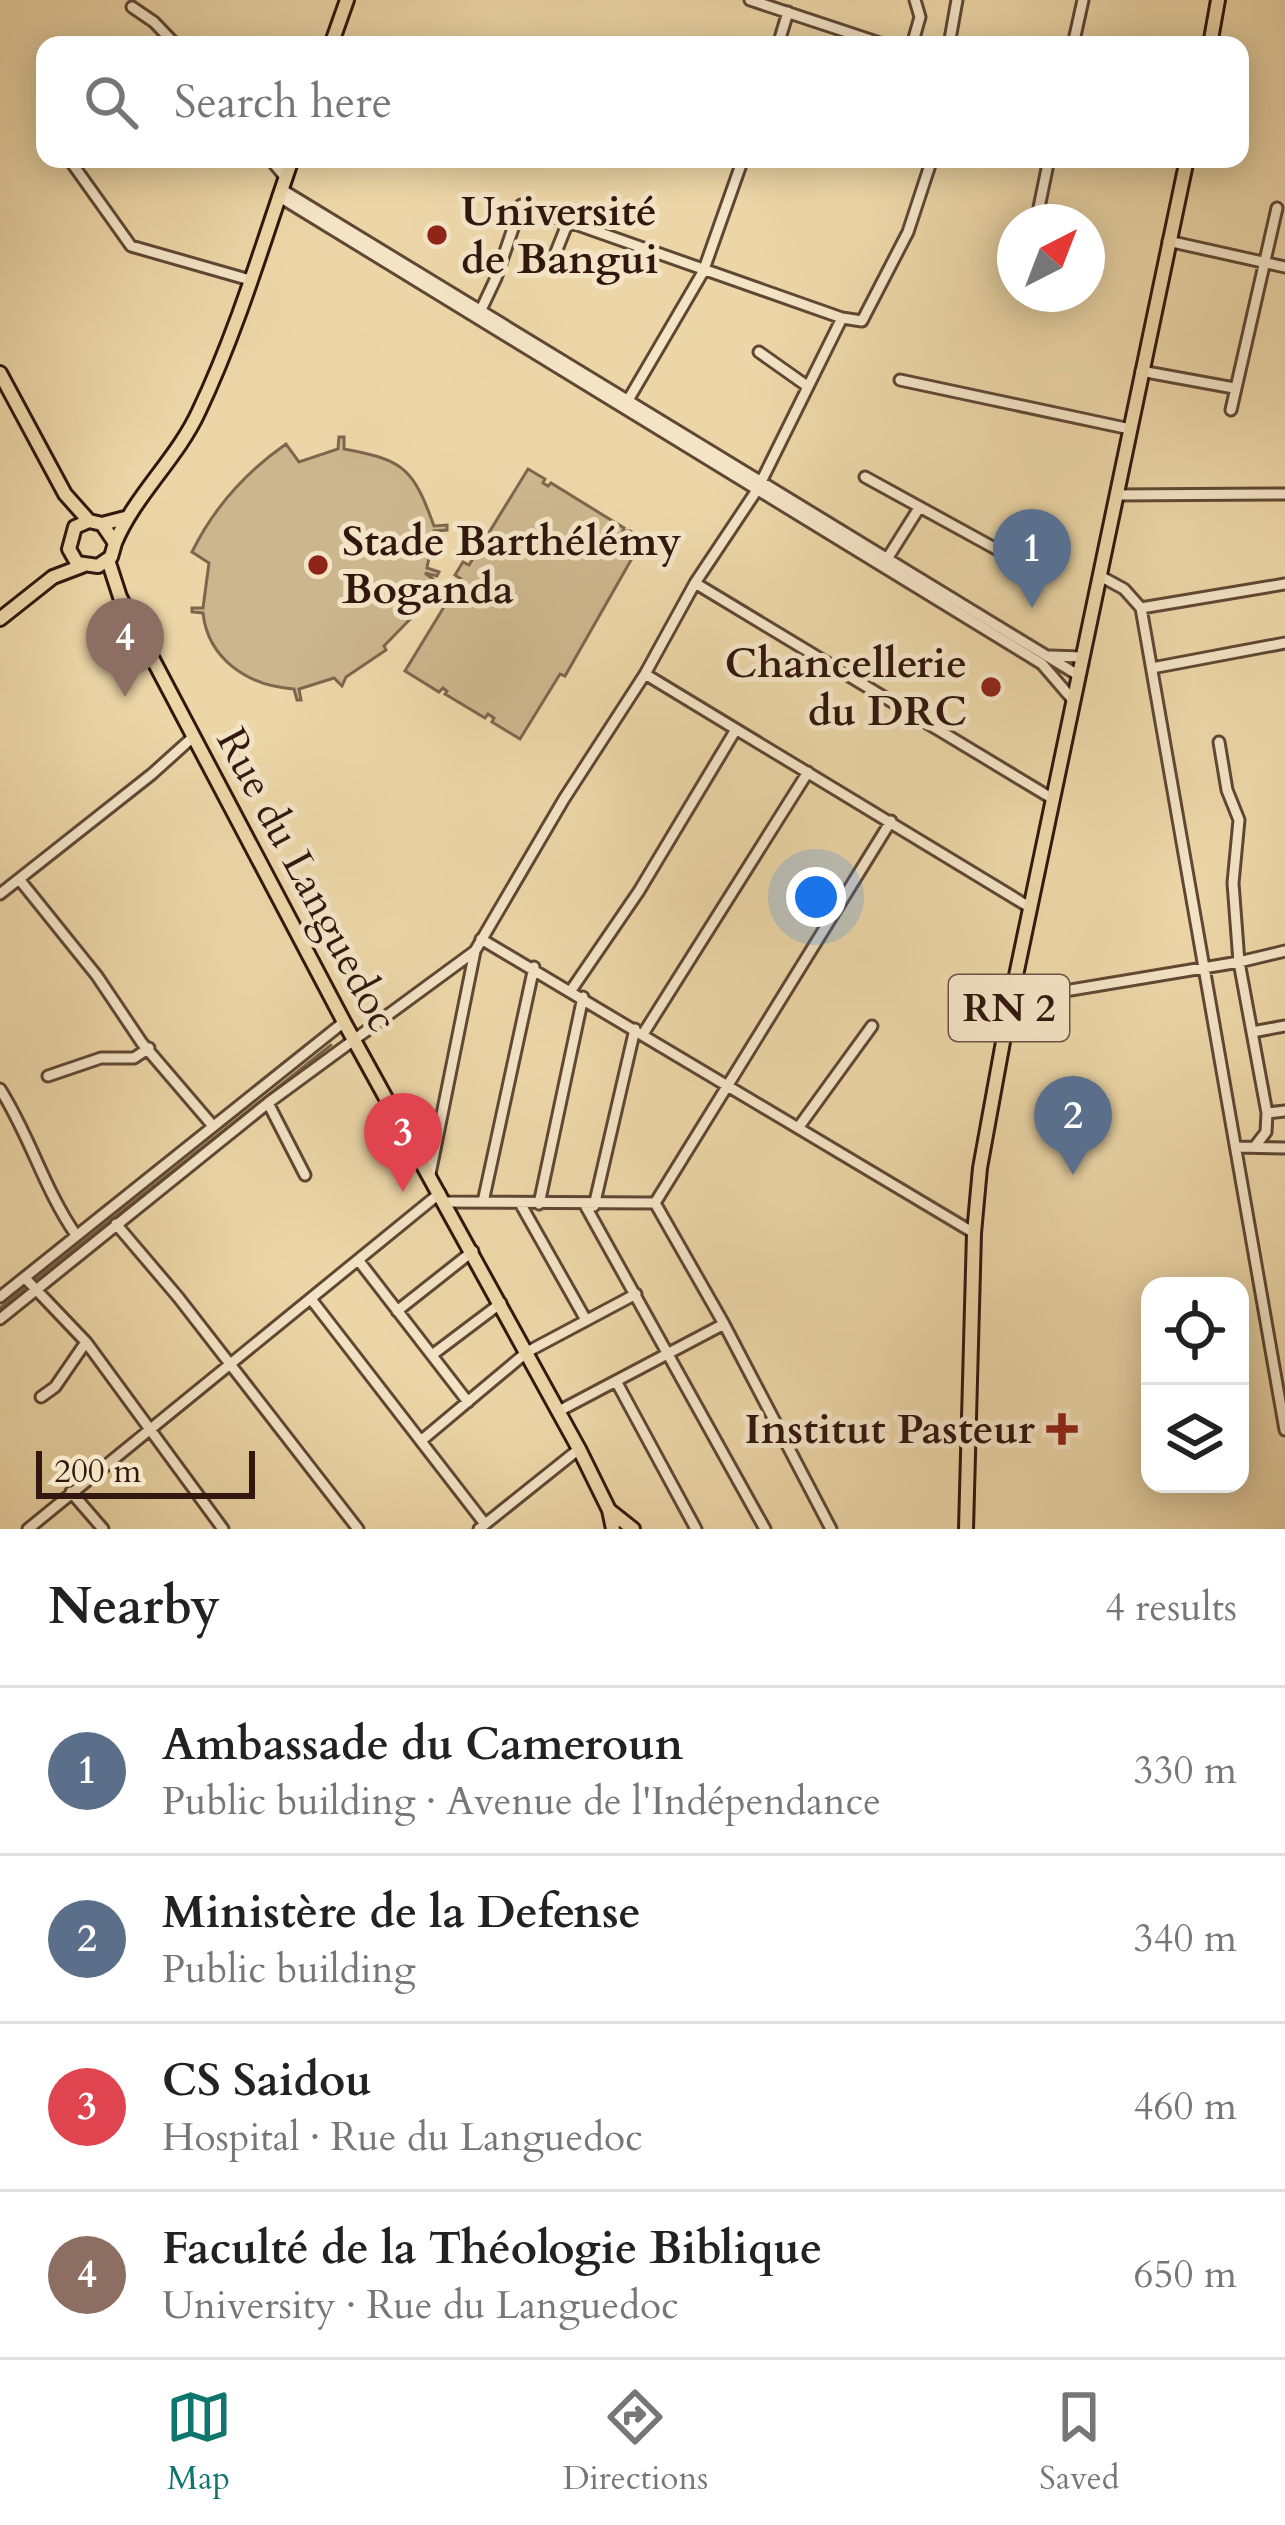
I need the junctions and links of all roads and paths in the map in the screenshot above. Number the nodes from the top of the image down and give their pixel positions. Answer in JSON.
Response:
{"nodes":[{"id":1,"x":347,"y":0,"type":"edge"},
{"id":2,"x":750,"y":0,"type":"edge"},
{"id":3,"x":801,"y":0,"type":"edge"},
{"id":4,"x":915,"y":0,"type":"edge"},
{"id":5,"x":957,"y":0,"type":"edge"},
{"id":6,"x":1083,"y":0,"type":"edge"},
{"id":7,"x":1218,"y":0,"type":"edge"},
{"id":8,"x":132,"y":7,"type":"dead end"},
{"id":9,"x":790,"y":13,"type":"junction"},
{"id":10,"x":167,"y":36,"type":"edge"},
{"id":11,"x":334,"y":36,"type":"edge"},
{"id":12,"x":781,"y":36,"type":"edge"},
{"id":13,"x":859,"y":36,"type":"edge"},
{"id":14,"x":915,"y":36,"type":"edge"},
{"id":15,"x":951,"y":36,"type":"edge"},
{"id":16,"x":1075,"y":36,"type":"edge"},
{"id":17,"x":1212,"y":36,"type":"edge"},
{"id":18,"x":76,"y":168,"type":"edge"},
{"id":19,"x":274,"y":168,"type":"edge"},
{"id":20,"x":289,"y":168,"type":"edge"},
{"id":21,"x":740,"y":168,"type":"edge"},
{"id":22,"x":929,"y":168,"type":"edge"},
{"id":23,"x":1047,"y":168,"type":"edge"},
{"id":24,"x":1185,"y":168,"type":"edge"},
{"id":25,"x":282,"y":187,"type":"junction"},
{"id":26,"x":1040,"y":204,"type":"edge"},
{"id":27,"x":1277,"y":208,"type":"dead end"},
{"id":28,"x":568,"y":222,"type":"junction"},
{"id":29,"x":1168,"y":241,"type":"junction"},
{"id":30,"x":552,"y":262,"type":"dead end"},
{"id":31,"x":1266,"y":263,"type":"junction"},
{"id":32,"x":1285,"y":267,"type":"edge"},
{"id":33,"x":704,"y":272,"type":"junction"},
{"id":34,"x":250,"y":280,"type":"junction"},
{"id":35,"x":479,"y":314,"type":"junction"},
{"id":36,"x":842,"y":318,"type":"junction"},
{"id":37,"x":759,"y":352,"type":"dead end"},
{"id":38,"x":1141,"y":371,"type":"junction"},
{"id":39,"x":0,"y":373,"type":"edge"},
{"id":40,"x":900,"y":380,"type":"dead end"},
{"id":41,"x":807,"y":386,"type":"junction"},
{"id":42,"x":1234,"y":388,"type":"junction"},
{"id":43,"x":626,"y":403,"type":"junction"},
{"id":44,"x":1231,"y":410,"type":"dead end"},
{"id":45,"x":1130,"y":429,"type":"junction"},
{"id":46,"x":865,"y":477,"type":"dead end"},
{"id":47,"x":759,"y":485,"type":"junction"},
{"id":48,"x":65,"y":494,"type":"junction"},
{"id":49,"x":1285,"y":494,"type":"edge"},
{"id":50,"x":1117,"y":495,"type":"junction"},
{"id":51,"x":919,"y":508,"type":"junction"},
{"id":52,"x":125,"y":518,"type":"junction"},
{"id":53,"x":96,"y":522,"type":"junction"},
{"id":54,"x":72,"y":531,"type":"junction"},
{"id":55,"x":115,"y":544,"type":"junction"},
{"id":56,"x":69,"y":549,"type":"junction"},
{"id":57,"x":108,"y":560,"type":"junction"},
{"id":58,"x":886,"y":561,"type":"junction"},
{"id":59,"x":1018,"y":562,"type":"dead end"},
{"id":60,"x":87,"y":567,"type":"junction"},
{"id":61,"x":1100,"y":576,"type":"junction"},
{"id":62,"x":53,"y":577,"type":"junction"},
{"id":63,"x":695,"y":583,"type":"junction"},
{"id":64,"x":1285,"y":584,"type":"edge"},
{"id":65,"x":120,"y":597,"type":"junction"},
{"id":66,"x":1141,"y":608,"type":"junction"},
{"id":67,"x":0,"y":619,"type":"edge"},
{"id":68,"x":1285,"y":644,"type":"edge"},
{"id":69,"x":1045,"y":655,"type":"junction"},
{"id":70,"x":1082,"y":656,"type":"junction"},
{"id":71,"x":1152,"y":668,"type":"junction"},
{"id":72,"x":645,"y":674,"type":"junction"},
{"id":73,"x":1078,"y":675,"type":"junction"},
{"id":74,"x":1073,"y":700,"type":"junction"},
{"id":75,"x":735,"y":731,"type":"junction"},
{"id":76,"x":193,"y":737,"type":"junction"},
{"id":77,"x":1219,"y":742,"type":"dead end"},
{"id":78,"x":808,"y":772,"type":"junction"},
{"id":79,"x":1053,"y":799,"type":"junction"},
{"id":80,"x":891,"y":821,"type":"junction"},
{"id":81,"x":19,"y":879,"type":"junction"},
{"id":82,"x":0,"y":894,"type":"edge"},
{"id":83,"x":1031,"y":908,"type":"junction"},
{"id":84,"x":481,"y":939,"type":"junction"},
{"id":85,"x":475,"y":951,"type":"junction"},
{"id":86,"x":1285,"y":951,"type":"edge"},
{"id":87,"x":1239,"y":962,"type":"junction"},
{"id":88,"x":534,"y":967,"type":"junction"},
{"id":89,"x":1202,"y":968,"type":"junction"},
{"id":90,"x":572,"y":989,"type":"junction"},
{"id":91,"x":583,"y":997,"type":"junction"},
{"id":92,"x":1011,"y":1000,"type":"junction"},
{"id":93,"x":344,"y":1022,"type":"junction"},
{"id":94,"x":872,"y":1025,"type":"dead end"},
{"id":95,"x":1285,"y":1026,"type":"edge"},
{"id":96,"x":639,"y":1031,"type":"junction"},
{"id":97,"x":1252,"y":1032,"type":"junction"},
{"id":98,"x":354,"y":1038,"type":"junction"},
{"id":99,"x":149,"y":1048,"type":"junction"},
{"id":100,"x":48,"y":1076,"type":"dead end"},
{"id":101,"x":729,"y":1088,"type":"junction"},
{"id":102,"x":0,"y":1089,"type":"edge"},
{"id":103,"x":268,"y":1103,"type":"junction"},
{"id":104,"x":1285,"y":1111,"type":"edge"},
{"id":105,"x":1267,"y":1113,"type":"junction"},
{"id":106,"x":213,"y":1126,"type":"junction"},
{"id":107,"x":798,"y":1128,"type":"junction"},
{"id":108,"x":1256,"y":1145,"type":"junction"},
{"id":109,"x":1236,"y":1148,"type":"junction"},
{"id":110,"x":1285,"y":1148,"type":"edge"},
{"id":111,"x":430,"y":1174,"type":"junction"},
{"id":112,"x":304,"y":1175,"type":"dead end"},
{"id":113,"x":149,"y":1177,"type":"junction"},
{"id":114,"x":159,"y":1190,"type":"junction"},
{"id":115,"x":443,"y":1197,"type":"junction"},
{"id":116,"x":482,"y":1202,"type":"junction"},
{"id":117,"x":520,"y":1203,"type":"junction"},
{"id":118,"x":655,"y":1203,"type":"junction"},
{"id":119,"x":539,"y":1204,"type":"junction"},
{"id":120,"x":590,"y":1205,"type":"junction"},
{"id":121,"x":116,"y":1224,"type":"junction"},
{"id":122,"x":86,"y":1227,"type":"junction"},
{"id":123,"x":974,"y":1232,"type":"junction"},
{"id":124,"x":76,"y":1235,"type":"junction"},
{"id":125,"x":96,"y":1239,"type":"junction"},
{"id":126,"x":473,"y":1251,"type":"junction"},
{"id":127,"x":359,"y":1262,"type":"junction"},
{"id":128,"x":25,"y":1278,"type":"junction"},
{"id":129,"x":38,"y":1288,"type":"junction"},
{"id":130,"x":636,"y":1294,"type":"junction"},
{"id":131,"x":0,"y":1297,"type":"edge"},
{"id":132,"x":311,"y":1299,"type":"junction"},
{"id":133,"x":501,"y":1303,"type":"junction"},
{"id":134,"x":397,"y":1311,"type":"junction"},
{"id":135,"x":0,"y":1319,"type":"edge"},
{"id":136,"x":586,"y":1320,"type":"junction"},
{"id":137,"x":724,"y":1324,"type":"junction"},
{"id":138,"x":86,"y":1342,"type":"junction"},
{"id":139,"x":1272,"y":1348,"type":"junction"},
{"id":140,"x":1285,"y":1349,"type":"edge"},
{"id":141,"x":527,"y":1352,"type":"junction"},
{"id":142,"x":669,"y":1352,"type":"junction"},
{"id":143,"x":432,"y":1355,"type":"junction"},
{"id":144,"x":230,"y":1364,"type":"junction"},
{"id":145,"x":616,"y":1381,"type":"junction"},
{"id":146,"x":41,"y":1396,"type":"dead end"},
{"id":147,"x":468,"y":1402,"type":"junction"},
{"id":148,"x":560,"y":1411,"type":"junction"},
{"id":149,"x":150,"y":1429,"type":"junction"},
{"id":150,"x":1285,"y":1430,"type":"edge"},
{"id":151,"x":422,"y":1440,"type":"junction"},
{"id":152,"x":579,"y":1449,"type":"junction"},
{"id":153,"x":71,"y":1492,"type":"junction"},
{"id":154,"x":482,"y":1527,"type":"edge"},
{"id":155,"x":627,"y":1528,"type":"edge"},
{"id":156,"x":28,"y":1529,"type":"edge"},
{"id":157,"x":104,"y":1529,"type":"edge"},
{"id":158,"x":223,"y":1529,"type":"edge"},
{"id":159,"x":358,"y":1529,"type":"edge"},
{"id":160,"x":696,"y":1529,"type":"edge"},
{"id":161,"x":765,"y":1529,"type":"edge"},
{"id":162,"x":831,"y":1529,"type":"edge"},
{"id":163,"x":966,"y":1529,"type":"edge"}],
"edges":[{"from":1,"to":11,"type":"main road"},
{"from":2,"to":9,"type":"street"},
{"from":3,"to":9,"type":"street"},
{"from":4,"to":14,"type":"street"},
{"from":5,"to":15,"type":"street"},
{"from":6,"to":16,"type":"street"},
{"from":7,"to":17,"type":"main road"},
{"from":8,"to":10,"type":"street"},
{"from":9,"to":12,"type":"street"},
{"from":9,"to":13,"type":"street"},
{"from":18,"to":34,"type":"street"},
{"from":19,"to":25,"type":"street"},
{"from":20,"to":25,"type":"main road"},
{"from":21,"to":33,"type":"street"},
{"from":22,"to":36,"type":"street"},
{"from":23,"to":26,"type":"street"},
{"from":24,"to":29,"type":"main road","number":"RN 2"},
{"from":25,"to":34,"type":"main road"},
{"from":25,"to":35,"type":"street"},
{"from":27,"to":31,"type":"street"},
{"from":28,"to":30,"type":"street"},
{"from":28,"to":33,"type":"street"},
{"from":28,"to":35,"type":"street"},
{"from":29,"to":31,"type":"street"},
{"from":29,"to":38,"type":"main road","number":"RN 2"},
{"from":31,"to":32,"type":"street"},
{"from":31,"to":42,"type":"street"},
{"from":33,"to":36,"type":"street"},
{"from":33,"to":43,"type":"street"},
{"from":34,"to":52,"type":"main road"},
{"from":35,"to":43,"type":"street"},
{"from":36,"to":41,"type":"street"},
{"from":37,"to":41,"type":"street"},
{"from":38,"to":42,"type":"street"},
{"from":38,"to":45,"type":"main road","number":"RN 2"},
{"from":39,"to":48,"type":"main road"},
{"from":40,"to":45,"type":"street"},
{"from":41,"to":47,"type":"street"},
{"from":42,"to":44,"type":"street"},
{"from":43,"to":47,"type":"street"},
{"from":45,"to":50,"type":"main road","number":"RN 2"},
{"from":46,"to":51,"type":"street"},
{"from":47,"to":58,"type":"street"},
{"from":47,"to":63,"type":"street"},
{"from":48,"to":53,"type":"main road"},
{"from":48,"to":54,"type":"main road"},
{"from":49,"to":50,"type":"street"},
{"from":50,"to":61,"type":"main road","number":"RN 2"},
{"from":51,"to":58,"type":"street"},
{"from":51,"to":59,"type":"street"},
{"from":52,"to":53,"type":"main road"},
{"from":52,"to":55,"type":"main road"},
{"from":53,"to":54,"type":"main road"},
{"from":53,"to":55,"type":"main road"},
{"from":54,"to":56,"type":"main road"},
{"from":55,"to":57,"type":"main road"},
{"from":56,"to":60,"type":"main road"},
{"from":56,"to":62,"type":"main road"},
{"from":57,"to":60,"type":"main road"},
{"from":57,"to":65,"type":"main road","name":"Rue du Languedoc"},
{"from":58,"to":69,"type":"street"},
{"from":58,"to":74,"type":"street"},
{"from":60,"to":62,"type":"main road"},
{"from":60,"to":65,"type":"main road","name":"Rue du Languedoc"},
{"from":61,"to":66,"type":"street"},
{"from":61,"to":70,"type":"main road","number":"RN 2"},
{"from":62,"to":67,"type":"main road"},
{"from":63,"to":72,"type":"street"},
{"from":63,"to":79,"type":"street"},
{"from":64,"to":66,"type":"street"},
{"from":65,"to":76,"type":"main road","name":"Rue du Languedoc"},
{"from":66,"to":71,"type":"street"},
{"from":68,"to":71,"type":"street"},
{"from":69,"to":70,"type":"street"},
{"from":69,"to":73,"type":"street"},
{"from":70,"to":73,"type":"main road","number":"RN 2"},
{"from":71,"to":89,"type":"street"},
{"from":72,"to":75,"type":"street"},
{"from":72,"to":84,"type":"street"},
{"from":73,"to":74,"type":"main road","number":"RN 2"},
{"from":74,"to":79,"type":"main road","number":"RN 2"},
{"from":75,"to":78,"type":"street"},
{"from":75,"to":90,"type":"street"},
{"from":76,"to":81,"type":"street"},
{"from":76,"to":93,"type":"main road","name":"Rue du Languedoc"},
{"from":77,"to":87,"type":"street"},
{"from":78,"to":80,"type":"street"},
{"from":78,"to":96,"type":"street"},
{"from":79,"to":83,"type":"main road","number":"RN 2"},
{"from":80,"to":83,"type":"street"},
{"from":80,"to":101,"type":"street"},
{"from":81,"to":82,"type":"street"},
{"from":81,"to":99,"type":"street"},
{"from":83,"to":92,"type":"main road","number":"RN 2"},
{"from":84,"to":85,"type":"street"},
{"from":84,"to":88,"type":"street"},
{"from":85,"to":98,"type":"street"},
{"from":85,"to":111,"type":"street"},
{"from":86,"to":87,"type":"street"},
{"from":87,"to":89,"type":"street"},
{"from":87,"to":97,"type":"street"},
{"from":88,"to":90,"type":"street"},
{"from":88,"to":116,"type":"street"},
{"from":89,"to":92,"type":"street"},
{"from":89,"to":109,"type":"street"},
{"from":90,"to":91,"type":"street"},
{"from":91,"to":96,"type":"street"},
{"from":91,"to":119,"type":"street"},
{"from":92,"to":123,"type":"main road","number":"RN 2"},
{"from":93,"to":98,"type":"main road","name":"Rue du Languedoc"},
{"from":93,"to":106,"type":"street"},
{"from":94,"to":107,"type":"street"},
{"from":95,"to":97,"type":"street"},
{"from":96,"to":101,"type":"street"},
{"from":96,"to":120,"type":"street"},
{"from":97,"to":105,"type":"street"},
{"from":98,"to":103,"type":"street"},
{"from":98,"to":111,"type":"main road","name":"Rue du Languedoc"},
{"from":99,"to":100,"type":"street"},
{"from":99,"to":106,"type":"street"},
{"from":101,"to":107,"type":"street"},
{"from":101,"to":118,"type":"street"},
{"from":102,"to":124,"type":"street"},
{"from":103,"to":112,"type":"street"},
{"from":103,"to":114,"type":"street"},
{"from":104,"to":105,"type":"street"},
{"from":105,"to":108,"type":"street"},
{"from":106,"to":113,"type":"street"},
{"from":107,"to":123,"type":"street"},
{"from":108,"to":109,"type":"street"},
{"from":108,"to":110,"type":"street"},
{"from":109,"to":139,"type":"street"},
{"from":111,"to":115,"type":"main road","name":"Rue du Languedoc"},
{"from":113,"to":114,"type":"street"},
{"from":113,"to":122,"type":"street"},
{"from":114,"to":121,"type":"street"},
{"from":115,"to":116,"type":"street"},
{"from":115,"to":126,"type":"main road","name":"Rue du Languedoc"},
{"from":115,"to":127,"type":"street"},
{"from":116,"to":117,"type":"street"},
{"from":117,"to":119,"type":"street"},
{"from":117,"to":136,"type":"street"},
{"from":118,"to":120,"type":"street"},
{"from":118,"to":137,"type":"street"},
{"from":119,"to":120,"type":"street"},
{"from":120,"to":130,"type":"street"},
{"from":121,"to":125,"type":"street"},
{"from":121,"to":144,"type":"street"},
{"from":122,"to":124,"type":"street"},
{"from":122,"to":125,"type":"street"},
{"from":123,"to":163,"type":"main road","number":"RN 2"},
{"from":124,"to":128,"type":"street"},
{"from":125,"to":129,"type":"street"},
{"from":126,"to":133,"type":"main road","name":"Rue du Languedoc"},
{"from":126,"to":134,"type":"street"},
{"from":127,"to":132,"type":"street"},
{"from":127,"to":134,"type":"street"},
{"from":128,"to":129,"type":"street"},
{"from":128,"to":131,"type":"street"},
{"from":129,"to":135,"type":"street"},
{"from":129,"to":138,"type":"street"},
{"from":130,"to":136,"type":"street"},
{"from":130,"to":142,"type":"street"},
{"from":132,"to":144,"type":"street"},
{"from":132,"to":151,"type":"street"},
{"from":133,"to":141,"type":"main road","name":"Rue du Languedoc"},
{"from":133,"to":143,"type":"street"},
{"from":134,"to":143,"type":"street"},
{"from":136,"to":141,"type":"street"},
{"from":137,"to":142,"type":"street"},
{"from":137,"to":162,"type":"street"},
{"from":138,"to":146,"type":"street"},
{"from":138,"to":149,"type":"street"},
{"from":139,"to":140,"type":"street"},
{"from":139,"to":150,"type":"street"},
{"from":141,"to":147,"type":"street"},
{"from":141,"to":148,"type":"main road","name":"Rue du Languedoc"},
{"from":142,"to":145,"type":"street"},
{"from":142,"to":161,"type":"street"},
{"from":143,"to":147,"type":"street"},
{"from":144,"to":149,"type":"street"},
{"from":144,"to":159,"type":"street"},
{"from":145,"to":148,"type":"street"},
{"from":145,"to":160,"type":"street"},
{"from":147,"to":151,"type":"street"},
{"from":148,"to":152,"type":"main road","name":"Rue du Languedoc"},
{"from":149,"to":153,"type":"street"},
{"from":149,"to":158,"type":"street"},
{"from":151,"to":154,"type":"street"},
{"from":152,"to":154,"type":"street"},
{"from":152,"to":155,"type":"main road","name":"Rue du Languedoc"},
{"from":153,"to":156,"type":"street"},
{"from":153,"to":157,"type":"street"}]}
